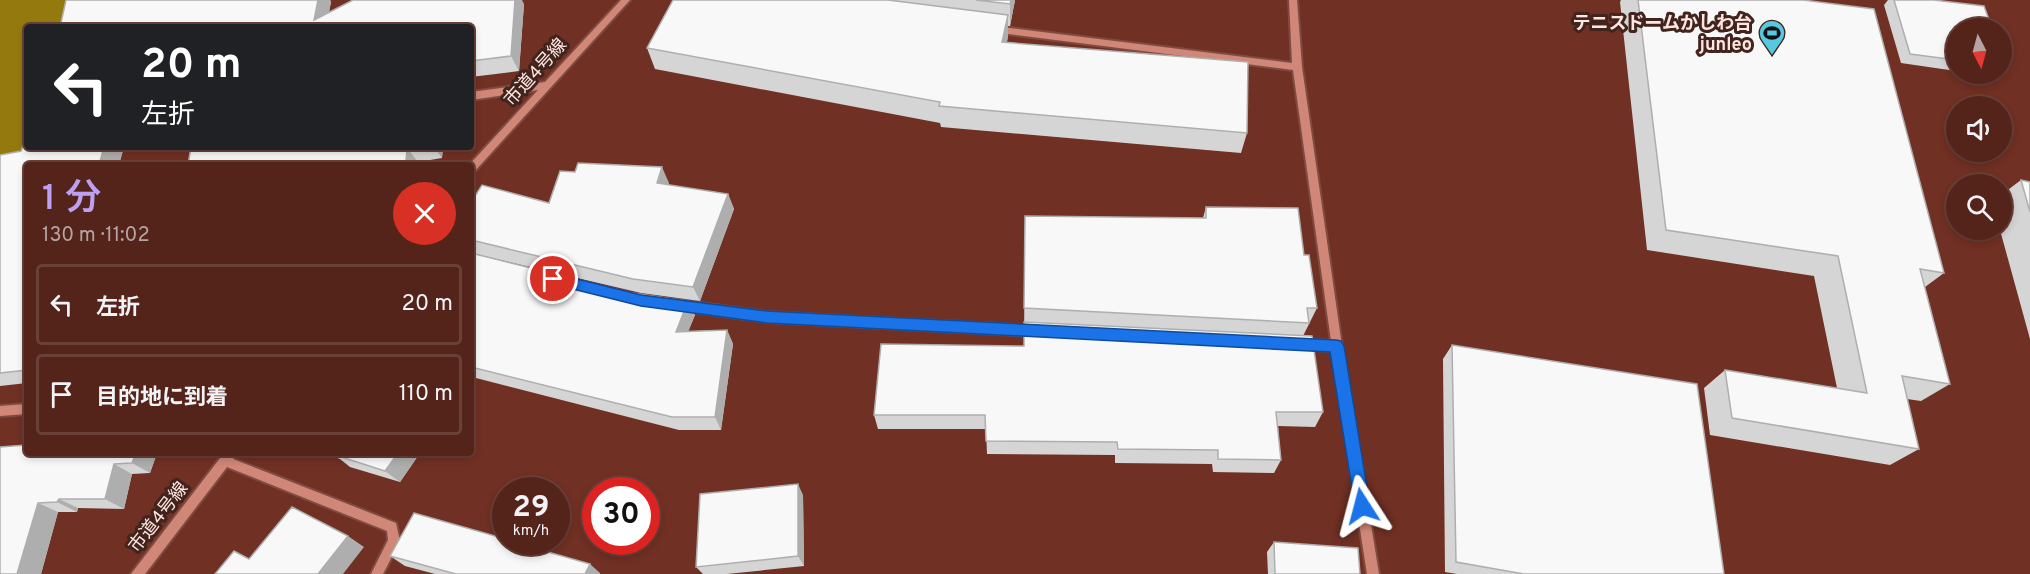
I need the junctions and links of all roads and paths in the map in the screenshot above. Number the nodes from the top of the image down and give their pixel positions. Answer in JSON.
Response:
{"nodes":[{"id":1,"x":626,"y":0,"type":"edge"},
{"id":2,"x":1293,"y":0,"type":"edge"},
{"id":3,"x":982,"y":28,"type":"edge"},
{"id":4,"x":1297,"y":67,"type":"junction"},
{"id":5,"x":547,"y":85,"type":"junction"},
{"id":6,"x":474,"y":96,"type":"edge"},
{"id":7,"x":474,"y":166,"type":"edge"},
{"id":8,"x":664,"y":303,"type":"edge"},
{"id":9,"x":1052,"y":331,"type":"edge"},
{"id":10,"x":1289,"y":343,"type":"edge"},
{"id":11,"x":1336,"y":346,"type":"junction"},
{"id":12,"x":24,"y":409,"type":"edge"},
{"id":13,"x":0,"y":411,"type":"edge"},
{"id":14,"x":227,"y":457,"type":"edge"},
{"id":15,"x":137,"y":574,"type":"edge"},
{"id":16,"x":377,"y":574,"type":"edge"},
{"id":17,"x":1373,"y":574,"type":"edge"}],
"edges":[{"from":1,"to":5,"type":"street","name":"市道4号線"},
{"from":2,"to":4,"type":"street"},
{"from":3,"to":4,"type":"street"},
{"from":4,"to":11,"type":"street"},
{"from":5,"to":6,"type":"street"},
{"from":5,"to":7,"type":"street","name":"市道4号線"},
{"from":8,"to":9,"type":"street"},
{"from":10,"to":11,"type":"street"},
{"from":11,"to":17,"type":"street"},
{"from":12,"to":13,"type":"street"},
{"from":14,"to":15,"type":"street","name":"市道4号線"},
{"from":14,"to":16,"type":"street"}]}
